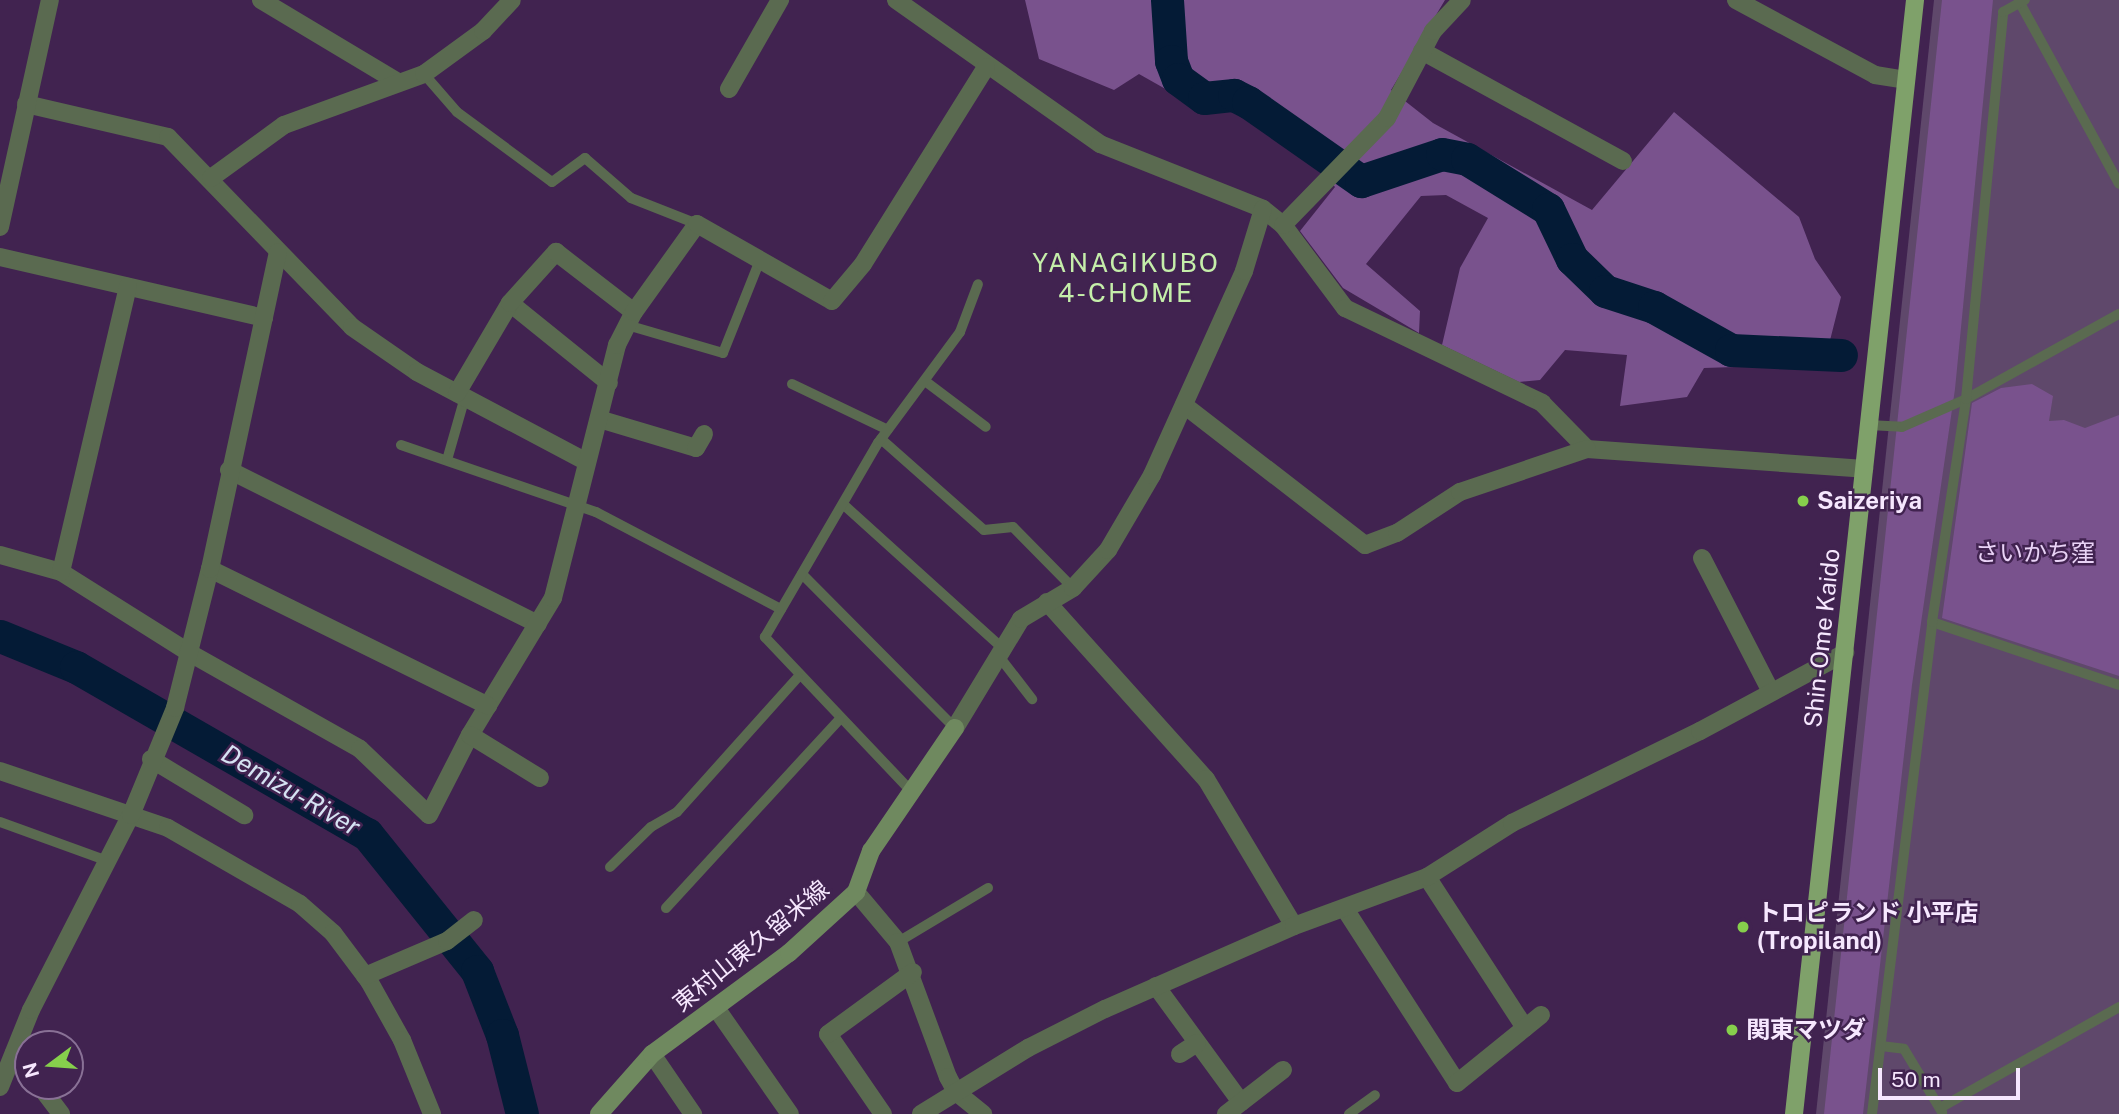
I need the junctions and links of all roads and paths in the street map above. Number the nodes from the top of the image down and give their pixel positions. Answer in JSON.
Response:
{"nodes":[{"id":1,"x":50,"y":0,"type":"edge"},
{"id":2,"x":261,"y":0,"type":"edge"},
{"id":3,"x":512,"y":0,"type":"edge"},
{"id":4,"x":780,"y":0,"type":"edge"},
{"id":5,"x":895,"y":0,"type":"edge"},
{"id":6,"x":1462,"y":0,"type":"edge"},
{"id":7,"x":1735,"y":0,"type":"edge"},
{"id":8,"x":1915,"y":0,"type":"edge"},
{"id":9,"x":2004,"y":0,"type":"edge"},
{"id":10,"x":2022,"y":1,"type":"edge"},
{"id":11,"x":2003,"y":12,"type":"junction"},
{"id":12,"x":1422,"y":51,"type":"junction"},
{"id":13,"x":986,"y":68,"type":"junction"},
{"id":14,"x":424,"y":74,"type":"junction"},
{"id":15,"x":1906,"y":80,"type":"junction"},
{"id":16,"x":398,"y":82,"type":"junction"},
{"id":17,"x":730,"y":89,"type":"dead end"},
{"id":18,"x":26,"y":104,"type":"junction"},
{"id":19,"x":1623,"y":161,"type":"dead end"},
{"id":20,"x":211,"y":178,"type":"junction"},
{"id":21,"x":2119,"y":184,"type":"edge"},
{"id":22,"x":2,"y":201,"type":"edge"},
{"id":23,"x":1263,"y":209,"type":"junction"},
{"id":24,"x":697,"y":223,"type":"junction"},
{"id":25,"x":1283,"y":225,"type":"junction"},
{"id":26,"x":0,"y":227,"type":"edge"},
{"id":27,"x":278,"y":252,"type":"junction"},
{"id":28,"x":0,"y":257,"type":"edge"},
{"id":29,"x":760,"y":260,"type":"junction"},
{"id":30,"x":978,"y":284,"type":"dead end"},
{"id":31,"x":128,"y":288,"type":"junction"},
{"id":32,"x":510,"y":303,"type":"junction"},
{"id":33,"x":2119,"y":314,"type":"edge"},
{"id":34,"x":264,"y":317,"type":"junction"},
{"id":35,"x":630,"y":319,"type":"junction"},
{"id":36,"x":925,"y":381,"type":"junction"},
{"id":37,"x":608,"y":383,"type":"junction"},
{"id":38,"x":792,"y":384,"type":"dead end"},
{"id":39,"x":461,"y":395,"type":"junction"},
{"id":40,"x":1966,"y":399,"type":"junction"},
{"id":41,"x":1184,"y":405,"type":"junction"},
{"id":42,"x":599,"y":419,"type":"junction"},
{"id":43,"x":1869,"y":425,"type":"junction"},
{"id":44,"x":986,"y":427,"type":"dead end"},
{"id":45,"x":704,"y":435,"type":"dead end"},
{"id":46,"x":884,"y":435,"type":"junction"},
{"id":47,"x":401,"y":445,"type":"dead end"},
{"id":48,"x":1587,"y":449,"type":"junction"},
{"id":49,"x":447,"y":460,"type":"junction"},
{"id":50,"x":587,"y":462,"type":"junction"},
{"id":51,"x":1864,"y":469,"type":"junction"},
{"id":52,"x":229,"y":470,"type":"junction"},
{"id":53,"x":844,"y":505,"type":"junction"},
{"id":54,"x":580,"y":507,"type":"junction"},
{"id":55,"x":0,"y":555,"type":"edge"},
{"id":56,"x":1702,"y":558,"type":"dead end"},
{"id":57,"x":210,"y":569,"type":"junction"},
{"id":58,"x":61,"y":572,"type":"junction"},
{"id":59,"x":802,"y":574,"type":"junction"},
{"id":60,"x":1073,"y":588,"type":"junction"},
{"id":61,"x":1047,"y":601,"type":"junction"},
{"id":62,"x":782,"y":609,"type":"junction"},
{"id":63,"x":1932,"y":622,"type":"junction"},
{"id":64,"x":538,"y":624,"type":"junction"},
{"id":65,"x":999,"y":651,"type":"junction"},
{"id":66,"x":188,"y":652,"type":"junction"},
{"id":67,"x":1845,"y":653,"type":"junction"},
{"id":68,"x":798,"y":677,"type":"junction"},
{"id":69,"x":2119,"y":685,"type":"edge"},
{"id":70,"x":1770,"y":690,"type":"junction"},
{"id":71,"x":1032,"y":699,"type":"dead end"},
{"id":72,"x":488,"y":706,"type":"junction"},
{"id":73,"x":839,"y":720,"type":"junction"},
{"id":74,"x":955,"y":728,"type":"junction"},
{"id":75,"x":470,"y":735,"type":"junction"},
{"id":76,"x":151,"y":759,"type":"junction"},
{"id":77,"x":0,"y":771,"type":"edge"},
{"id":78,"x":540,"y":778,"type":"dead end"},
{"id":79,"x":910,"y":790,"type":"junction"},
{"id":80,"x":131,"y":815,"type":"junction"},
{"id":81,"x":244,"y":815,"type":"dead end"},
{"id":82,"x":0,"y":822,"type":"edge"},
{"id":83,"x":106,"y":860,"type":"junction"},
{"id":84,"x":610,"y":867,"type":"dead end"},
{"id":85,"x":1427,"y":877,"type":"junction"},
{"id":86,"x":988,"y":887,"type":"dead end"},
{"id":87,"x":856,"y":892,"type":"junction"},
{"id":88,"x":666,"y":908,"type":"dead end"},
{"id":89,"x":1345,"y":909,"type":"junction"},
{"id":90,"x":474,"y":920,"type":"dead end"},
{"id":91,"x":1294,"y":926,"type":"junction"},
{"id":92,"x":898,"y":942,"type":"junction"},
{"id":93,"x":913,"y":972,"type":"junction"},
{"id":94,"x":365,"y":976,"type":"junction"},
{"id":95,"x":1156,"y":986,"type":"junction"},
{"id":96,"x":2119,"y":1007,"type":"edge"},
{"id":97,"x":716,"y":1008,"type":"junction"},
{"id":98,"x":1541,"y":1015,"type":"dead end"},
{"id":99,"x":1525,"y":1028,"type":"junction"},
{"id":100,"x":26,"y":1030,"type":"edge"},
{"id":101,"x":1197,"y":1042,"type":"junction"},
{"id":102,"x":1881,"y":1046,"type":"junction"},
{"id":103,"x":652,"y":1054,"type":"junction"},
{"id":104,"x":1180,"y":1054,"type":"dead end"},
{"id":105,"x":14,"y":1055,"type":"edge"},
{"id":106,"x":1283,"y":1070,"type":"dead end"},
{"id":107,"x":0,"y":1087,"type":"edge"},
{"id":108,"x":957,"y":1092,"type":"junction"},
{"id":109,"x":1375,"y":1095,"type":"dead end"},
{"id":110,"x":1241,"y":1102,"type":"junction"},
{"id":111,"x":1942,"y":1111,"type":"edge"},
{"id":112,"x":432,"y":1114,"type":"edge"},
{"id":113,"x":599,"y":1114,"type":"edge"},
{"id":114,"x":693,"y":1114,"type":"edge"},
{"id":115,"x":790,"y":1114,"type":"edge"},
{"id":116,"x":883,"y":1114,"type":"edge"},
{"id":117,"x":921,"y":1114,"type":"edge"},
{"id":118,"x":983,"y":1114,"type":"edge"},
{"id":119,"x":1226,"y":1114,"type":"edge"},
{"id":120,"x":1349,"y":1114,"type":"edge"},
{"id":121,"x":1794,"y":1114,"type":"edge"},
{"id":122,"x":1872,"y":1114,"type":"edge"}],
"edges":[{"from":1,"to":18,"type":"street"},
{"from":2,"to":16,"type":"street"},
{"from":3,"to":14,"type":"street"},
{"from":4,"to":17,"type":"street"},
{"from":5,"to":13,"type":"street"},
{"from":6,"to":12,"type":"street"},
{"from":7,"to":15,"type":"street"},
{"from":8,"to":15,"type":"main road","name":"Shin-Ome Kaido"},
{"from":9,"to":11,"type":"lane"},
{"from":10,"to":11,"type":"lane"},
{"from":10,"to":21,"type":"lane"},
{"from":11,"to":40,"type":"lane"},
{"from":12,"to":19,"type":"street"},
{"from":12,"to":25,"type":"street"},
{"from":13,"to":23,"type":"street"},
{"from":13,"to":29,"type":"street"},
{"from":14,"to":16,"type":"street"},
{"from":14,"to":24,"type":"lane"},
{"from":15,"to":43,"type":"main road","name":"Shin-Ome Kaido"},
{"from":16,"to":20,"type":"street"},
{"from":18,"to":20,"type":"street"},
{"from":18,"to":22,"type":"street"},
{"from":20,"to":27,"type":"street"},
{"from":22,"to":26,"type":"street"},
{"from":23,"to":25,"type":"street"},
{"from":23,"to":41,"type":"street"},
{"from":24,"to":29,"type":"street"},
{"from":24,"to":35,"type":"street"},
{"from":25,"to":48,"type":"street"},
{"from":27,"to":34,"type":"street"},
{"from":27,"to":39,"type":"street"},
{"from":28,"to":31,"type":"street"},
{"from":29,"to":35,"type":"lane"},
{"from":30,"to":36,"type":"lane"},
{"from":31,"to":34,"type":"street"},
{"from":31,"to":58,"type":"street"},
{"from":32,"to":35,"type":"street"},
{"from":32,"to":37,"type":"street"},
{"from":32,"to":39,"type":"street"},
{"from":33,"to":40,"type":"lane"},
{"from":34,"to":52,"type":"street"},
{"from":35,"to":37,"type":"street"},
{"from":36,"to":44,"type":"lane"},
{"from":36,"to":46,"type":"lane"},
{"from":37,"to":42,"type":"street"},
{"from":38,"to":46,"type":"lane"},
{"from":39,"to":49,"type":"lane"},
{"from":39,"to":50,"type":"street"},
{"from":40,"to":43,"type":"lane"},
{"from":40,"to":63,"type":"lane"},
{"from":41,"to":48,"type":"street"},
{"from":41,"to":60,"type":"street"},
{"from":42,"to":45,"type":"street"},
{"from":42,"to":50,"type":"street"},
{"from":43,"to":51,"type":"main road","name":"Shin-Ome Kaido"},
{"from":46,"to":53,"type":"lane"},
{"from":46,"to":60,"type":"lane"},
{"from":47,"to":49,"type":"lane"},
{"from":48,"to":51,"type":"street"},
{"from":49,"to":54,"type":"lane"},
{"from":50,"to":54,"type":"street"},
{"from":51,"to":67,"type":"main road","name":"Shin-Ome Kaido"},
{"from":52,"to":57,"type":"street"},
{"from":52,"to":64,"type":"street"},
{"from":53,"to":59,"type":"lane"},
{"from":53,"to":65,"type":"lane"},
{"from":54,"to":62,"type":"lane"},
{"from":54,"to":64,"type":"street"},
{"from":55,"to":58,"type":"street"},
{"from":56,"to":70,"type":"street"},
{"from":57,"to":66,"type":"street"},
{"from":57,"to":72,"type":"street"},
{"from":58,"to":66,"type":"street"},
{"from":59,"to":62,"type":"lane"},
{"from":59,"to":74,"type":"lane"},
{"from":60,"to":61,"type":"street"},
{"from":61,"to":65,"type":"street"},
{"from":61,"to":91,"type":"street"},
{"from":62,"to":68,"type":"lane"},
{"from":63,"to":69,"type":"lane"},
{"from":63,"to":102,"type":"lane"},
{"from":64,"to":72,"type":"street"},
{"from":65,"to":71,"type":"lane"},
{"from":65,"to":74,"type":"street"},
{"from":66,"to":75,"type":"street"},
{"from":66,"to":76,"type":"street"},
{"from":67,"to":70,"type":"street"},
{"from":67,"to":121,"type":"main road","name":"Shin-Ome Kaido"},
{"from":68,"to":73,"type":"lane"},
{"from":68,"to":84,"type":"lane"},
{"from":70,"to":85,"type":"street"},
{"from":72,"to":75,"type":"street"},
{"from":73,"to":79,"type":"lane"},
{"from":73,"to":88,"type":"lane"},
{"from":74,"to":79,"type":"main road","name":"東村山東久留米線"},
{"from":75,"to":78,"type":"street"},
{"from":76,"to":80,"type":"street"},
{"from":76,"to":81,"type":"street"},
{"from":77,"to":80,"type":"street"},
{"from":79,"to":87,"type":"main road","name":"東村山東久留米線"},
{"from":80,"to":83,"type":"street"},
{"from":80,"to":94,"type":"street"},
{"from":82,"to":83,"type":"lane"},
{"from":83,"to":100,"type":"street"},
{"from":85,"to":89,"type":"street"},
{"from":85,"to":99,"type":"street"},
{"from":86,"to":92,"type":"lane"},
{"from":87,"to":92,"type":"street"},
{"from":87,"to":97,"type":"main road","name":"東村山東久留米線"},
{"from":89,"to":91,"type":"street"},
{"from":89,"to":99,"type":"street"},
{"from":90,"to":94,"type":"street"},
{"from":91,"to":95,"type":"street"},
{"from":92,"to":93,"type":"street"},
{"from":93,"to":108,"type":"street"},
{"from":93,"to":116,"type":"street"},
{"from":94,"to":112,"type":"street"},
{"from":95,"to":101,"type":"street"},
{"from":95,"to":108,"type":"street"},
{"from":96,"to":111,"type":"lane"},
{"from":97,"to":103,"type":"main road","name":"東村山東久留米線"},
{"from":97,"to":115,"type":"street"},
{"from":98,"to":99,"type":"street"},
{"from":101,"to":104,"type":"street"},
{"from":101,"to":110,"type":"street"},
{"from":102,"to":111,"type":"lane"},
{"from":102,"to":122,"type":"lane"},
{"from":103,"to":113,"type":"main road","name":"東村山東久留米線"},
{"from":103,"to":114,"type":"street"},
{"from":105,"to":107,"type":"street"},
{"from":106,"to":110,"type":"street"},
{"from":108,"to":117,"type":"street"},
{"from":108,"to":118,"type":"street"},
{"from":109,"to":120,"type":"lane"},
{"from":110,"to":119,"type":"street"}]}
